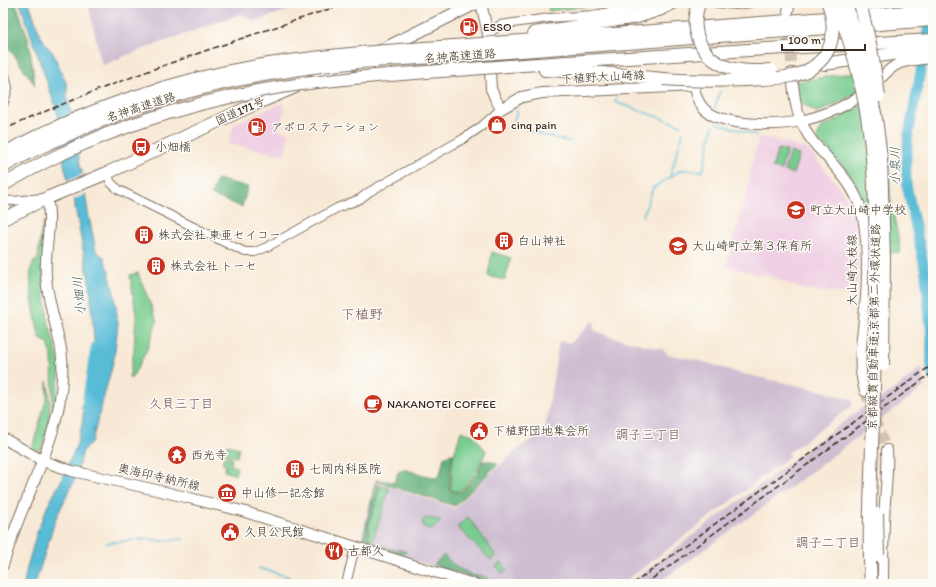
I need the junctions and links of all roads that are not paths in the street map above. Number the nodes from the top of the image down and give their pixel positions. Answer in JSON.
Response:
{"nodes":[{"id":1,"x":476,"y":3,"type":"edge"},
{"id":2,"x":481,"y":3,"type":"edge"},
{"id":3,"x":656,"y":3,"type":"edge"},
{"id":4,"x":673,"y":3,"type":"edge"},
{"id":5,"x":699,"y":3,"type":"edge"},
{"id":6,"x":716,"y":3,"type":"edge"},
{"id":7,"x":751,"y":3,"type":"edge"},
{"id":8,"x":828,"y":3,"type":"edge"},
{"id":9,"x":836,"y":3,"type":"edge"},
{"id":10,"x":846,"y":3,"type":"edge"},
{"id":11,"x":860,"y":3,"type":"edge"},
{"id":12,"x":933,"y":10,"type":"edge"},
{"id":13,"x":484,"y":17,"type":"junction"},
{"id":14,"x":914,"y":17,"type":"junction"},
{"id":15,"x":933,"y":20,"type":"edge"},
{"id":16,"x":500,"y":25,"type":"junction"},
{"id":17,"x":933,"y":33,"type":"edge"},
{"id":18,"x":488,"y":34,"type":"junction"},
{"id":19,"x":933,"y":40,"type":"edge"},
{"id":20,"x":913,"y":42,"type":"junction"},
{"id":21,"x":508,"y":44,"type":"junction"},
{"id":22,"x":933,"y":48,"type":"edge"},
{"id":23,"x":933,"y":58,"type":"edge"},
{"id":24,"x":3,"y":66,"type":"edge"},
{"id":25,"x":508,"y":66,"type":"junction"},
{"id":26,"x":792,"y":73,"type":"tunnel mouth"},
{"id":27,"x":694,"y":86,"type":"junction"},
{"id":28,"x":718,"y":86,"type":"dead end"},
{"id":29,"x":3,"y":105,"type":"edge"},
{"id":30,"x":502,"y":109,"type":"junction"},
{"id":31,"x":801,"y":121,"type":"junction"},
{"id":32,"x":3,"y":154,"type":"edge"},
{"id":33,"x":881,"y":157,"type":"junction"},
{"id":34,"x":3,"y":167,"type":"edge"},
{"id":35,"x":104,"y":174,"type":"junction"},
{"id":36,"x":3,"y":184,"type":"edge"},
{"id":37,"x":51,"y":196,"type":"junction"},
{"id":38,"x":3,"y":200,"type":"edge"},
{"id":39,"x":3,"y":219,"type":"edge"},
{"id":40,"x":865,"y":391,"type":"tunnel mouth"},
{"id":41,"x":3,"y":438,"type":"edge"},
{"id":42,"x":887,"y":450,"type":"tunnel mouth"},
{"id":43,"x":48,"y":463,"type":"junction"},
{"id":44,"x":355,"y":547,"type":"junction"},
{"id":45,"x":3,"y":565,"type":"edge"},
{"id":46,"x":346,"y":584,"type":"edge"},
{"id":47,"x":473,"y":584,"type":"edge"},
{"id":48,"x":871,"y":584,"type":"edge"},
{"id":49,"x":879,"y":584,"type":"edge"},
{"id":50,"x":883,"y":584,"type":"edge"}],
"edges":[{"from":1,"to":35,"type":"highway","name":"国道171号"},
{"from":2,"to":13,"type":"main road"},
{"from":3,"to":16,"type":"street"},
{"from":4,"to":21,"type":"highway"},
{"from":5,"to":20,"type":"highway","bridge":true},
{"from":6,"to":7,"type":"street"},
{"from":8,"to":25,"type":"highway","bridge":true},
{"from":9,"to":48,"type":"highway","name":"京都縦貫自動車道;京都第二外環状道路","bridge":true},
{"from":10,"to":33,"type":"highway","name":"京都縦貫自動車道;京都第二外環状道路","bridge":true},
{"from":11,"to":33,"type":"highway","bridge":true},
{"from":12,"to":14,"type":"highway","name":"名神高速道路"},
{"from":13,"to":16,"type":"street"},
{"from":13,"to":18,"type":"main road"},
{"from":14,"to":15,"type":"highway","name":"名神高速道路"},
{"from":14,"to":21,"type":"highway","name":"名神高速道路"},
{"from":16,"to":18,"type":"street"},
{"from":17,"to":20,"type":"highway","name":"名神高速道路"},
{"from":18,"to":30,"type":"main road"},
{"from":19,"to":20,"type":"highway","name":"名神高速道路"},
{"from":20,"to":22,"type":"highway"},
{"from":20,"to":25,"type":"highway","name":"名神高速道路"},
{"from":21,"to":32,"type":"highway","name":"名神高速道路","bridge":true},
{"from":21,"to":34,"type":"highway","name":"名神高速道路","bridge":true},
{"from":23,"to":31,"type":"main road"},
{"from":24,"to":29,"type":"street"},
{"from":25,"to":36,"type":"highway","name":"名神高速道路","bridge":true},
{"from":26,"to":31,"type":"main road","name":"大山崎大枝線"},
{"from":27,"to":28,"type":"street"},
{"from":27,"to":30,"type":"main road","name":"下植野大山崎線"},
{"from":27,"to":31,"type":"main road"},
{"from":30,"to":35,"type":"street"},
{"from":31,"to":40,"type":"main road","name":"大山崎大枝線"},
{"from":33,"to":49,"type":"highway","name":"京都縦貫自動車道;京都第二外環状道路","bridge":true},
{"from":35,"to":37,"type":"highway","name":"国道171号"},
{"from":37,"to":38,"type":"street"},
{"from":37,"to":39,"type":"highway","name":"国道171号"},
{"from":37,"to":43,"type":"main road"},
{"from":41,"to":43,"type":"main road","name":"奥海印寺納所線"},
{"from":42,"to":50,"type":"main road"},
{"from":43,"to":44,"type":"main road","name":"奥海印寺納所線"},
{"from":43,"to":45,"type":"main road"},
{"from":44,"to":46,"type":"street"},
{"from":44,"to":47,"type":"main road","name":"奥海印寺納所線"}]}
